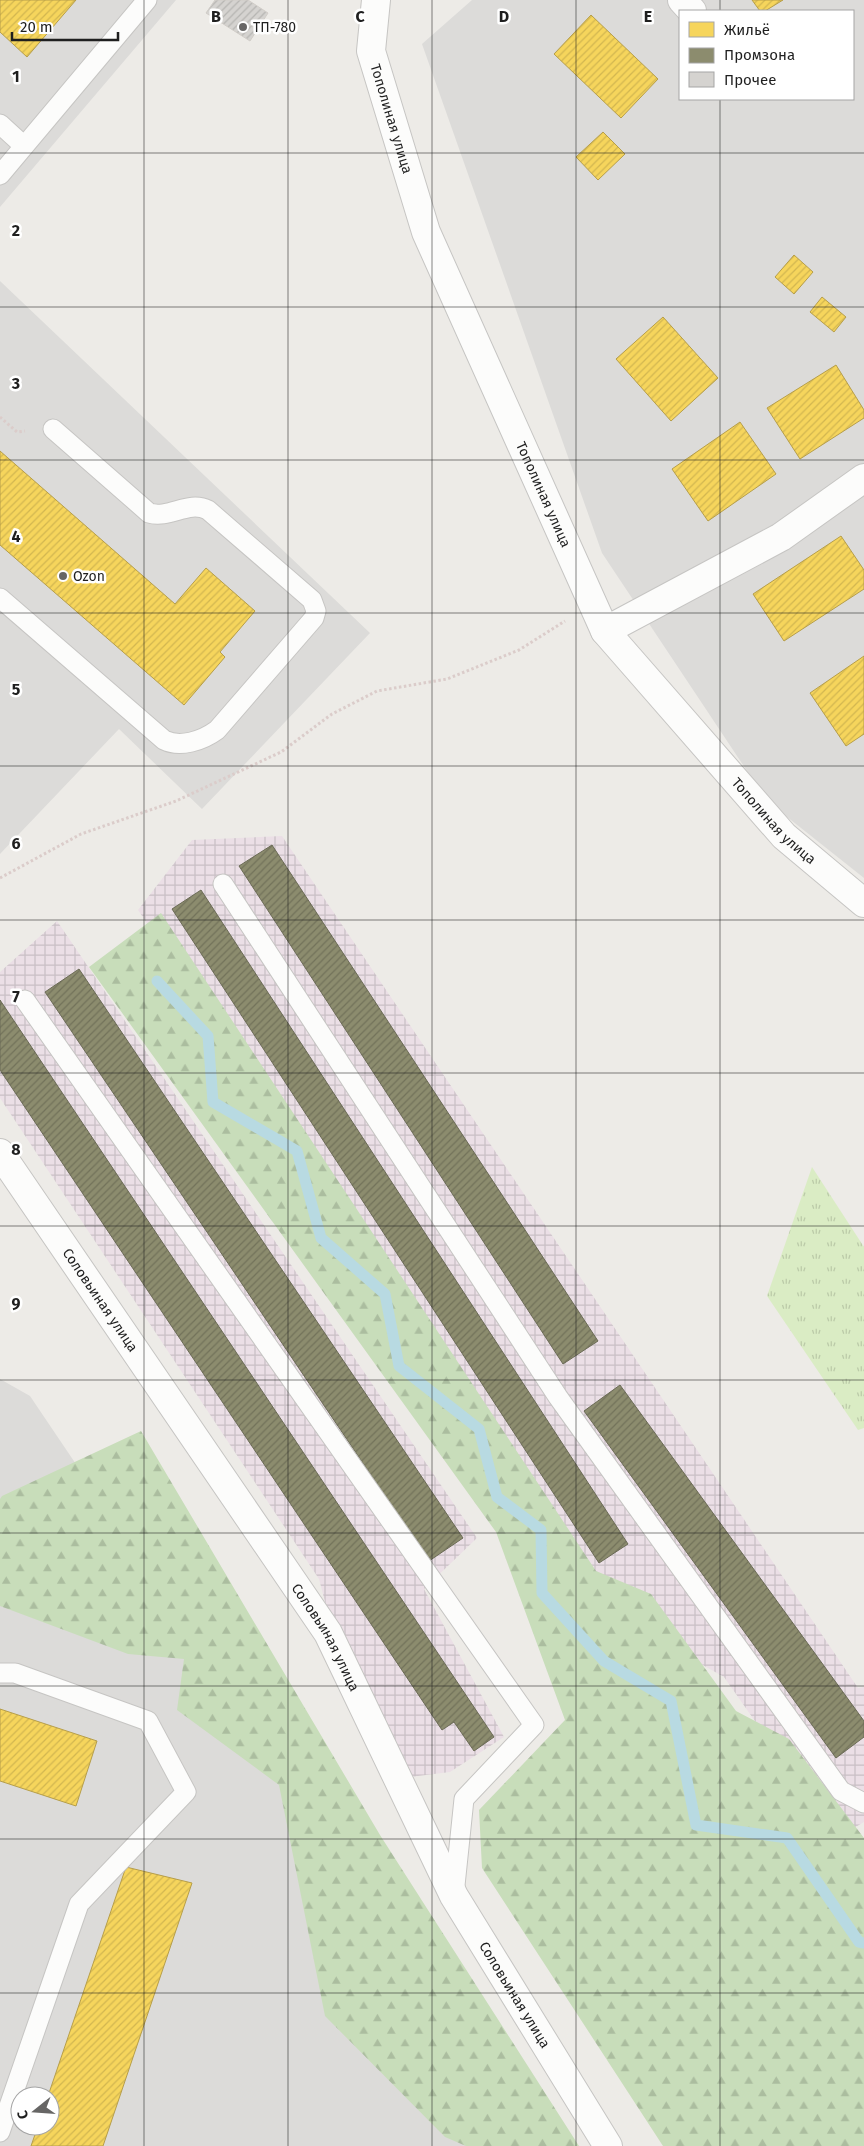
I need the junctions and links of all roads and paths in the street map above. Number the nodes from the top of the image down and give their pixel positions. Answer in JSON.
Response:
{"nodes":[{"id":1,"x":147,"y":0,"type":"edge"},
{"id":2,"x":376,"y":0,"type":"edge"},
{"id":3,"x":682,"y":0,"type":"edge"},
{"id":4,"x":691,"y":10,"type":"edge"},
{"id":5,"x":0,"y":124,"type":"edge"},
{"id":6,"x":24,"y":146,"type":"junction"},
{"id":7,"x":0,"y":175,"type":"edge"},
{"id":8,"x":53,"y":429,"type":"dead end"},
{"id":9,"x":864,"y":478,"type":"edge"},
{"id":10,"x":0,"y":598,"type":"edge"},
{"id":11,"x":593,"y":603,"type":"junction"},
{"id":12,"x":605,"y":631,"type":"junction"},
{"id":13,"x":0,"y":878,"type":"edge"},
{"id":14,"x":222,"y":884,"type":"dead end"},
{"id":15,"x":864,"y":903,"type":"edge"},
{"id":16,"x":26,"y":1000,"type":"dead end"},
{"id":17,"x":0,"y":1153,"type":"edge"},
{"id":18,"x":0,"y":1673,"type":"edge"},
{"id":19,"x":864,"y":1803,"type":"edge"},
{"id":20,"x":454,"y":1896,"type":"junction"},
{"id":21,"x":0,"y":2132,"type":"edge"},
{"id":22,"x":608,"y":2146,"type":"edge"}],
"edges":[{"from":1,"to":6,"type":"lane"},
{"from":2,"to":11,"type":"street","name":"Тополиная улица"},
{"from":3,"to":4,"type":"street"},
{"from":5,"to":6,"type":"lane"},
{"from":6,"to":7,"type":"lane"},
{"from":8,"to":10,"type":"lane"},
{"from":9,"to":12,"type":"street"},
{"from":11,"to":12,"type":"street","name":"Тополиная улица"},
{"from":11,"to":13,"type":"path"},
{"from":12,"to":15,"type":"street","name":"Тополиная улица"},
{"from":14,"to":19,"type":"lane"},
{"from":16,"to":20,"type":"lane"},
{"from":17,"to":20,"type":"street","name":"Соловьиная улица"},
{"from":18,"to":21,"type":"lane"},
{"from":20,"to":22,"type":"street","name":"Соловьиная улица"}]}
